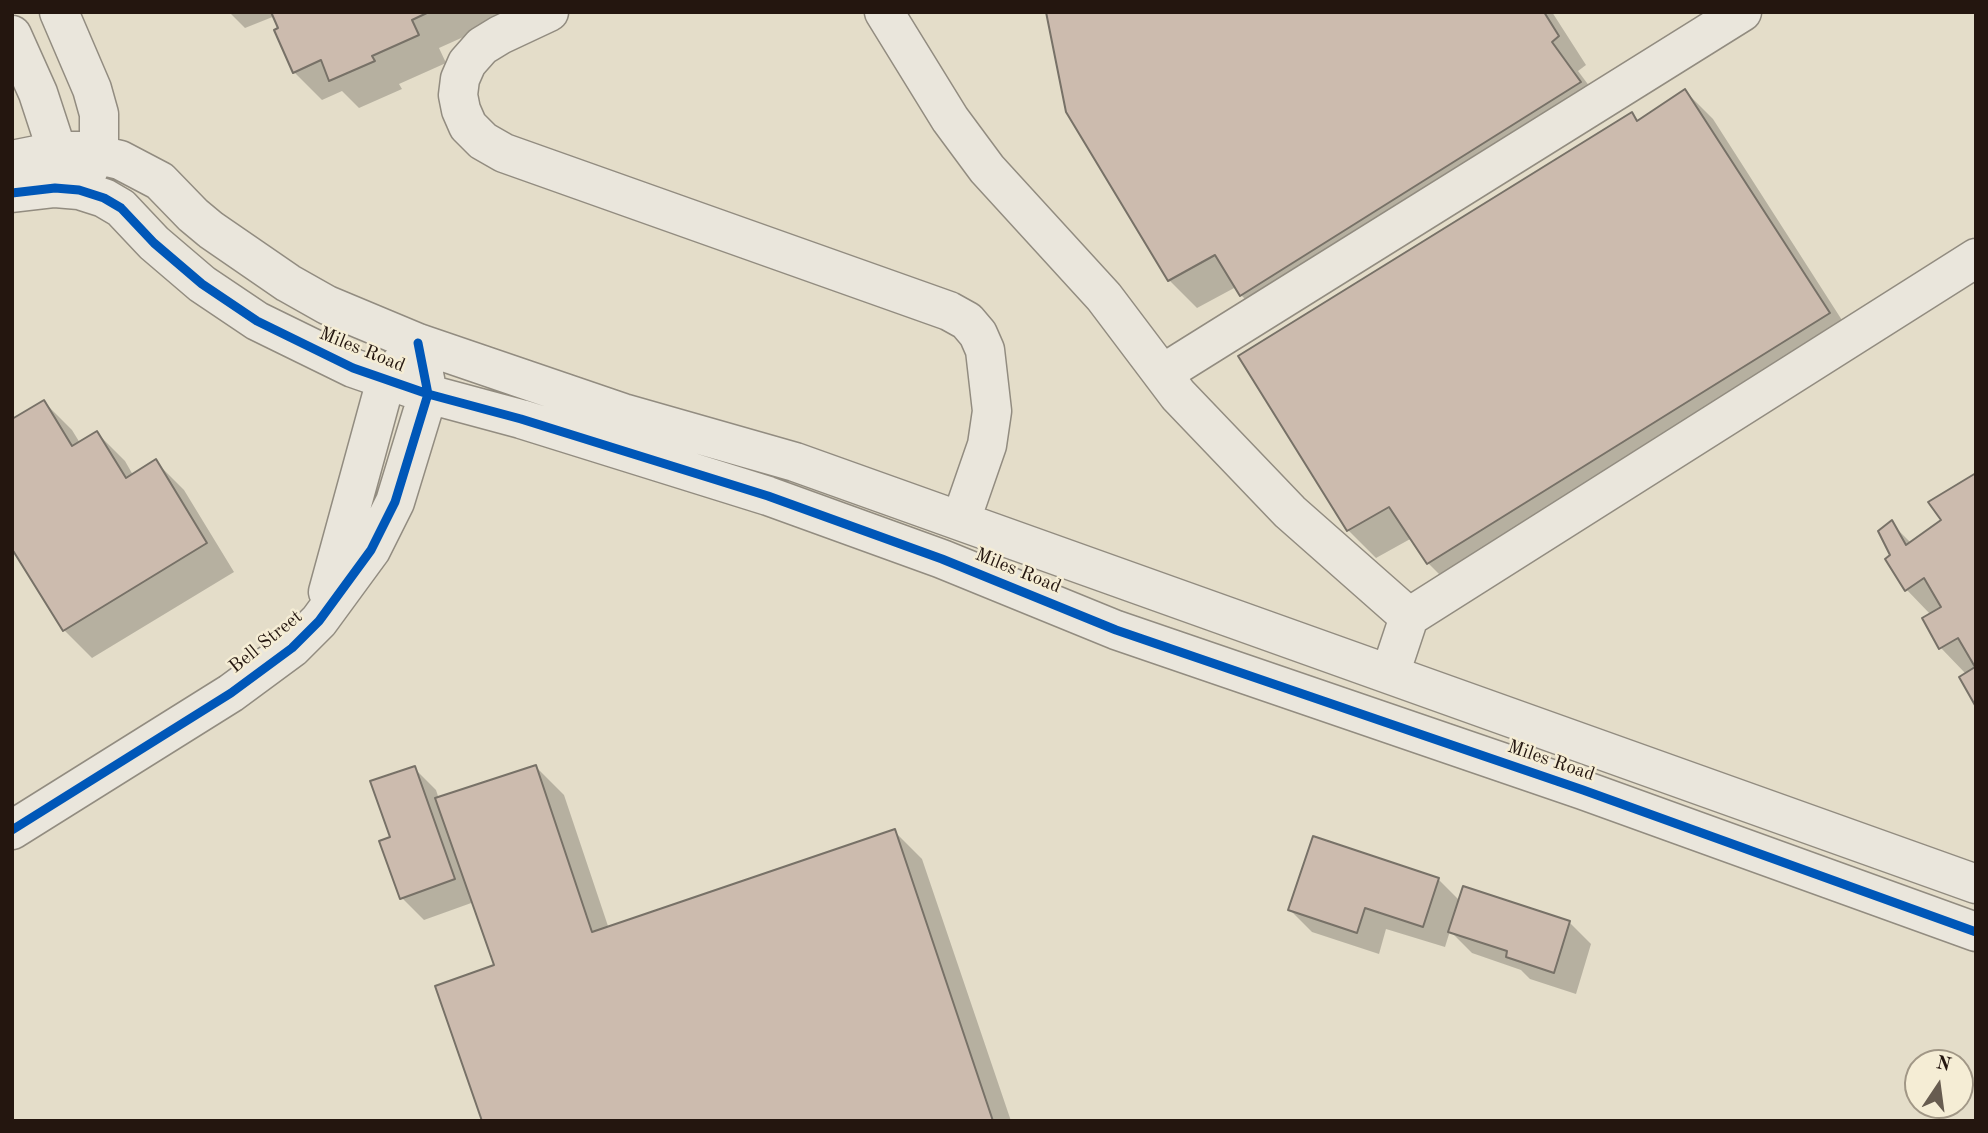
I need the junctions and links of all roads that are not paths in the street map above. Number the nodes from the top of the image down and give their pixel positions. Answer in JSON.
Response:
{"nodes":[{"id":1,"x":59,"y":12,"type":"edge"},
{"id":2,"x":549,"y":12,"type":"edge"},
{"id":3,"x":884,"y":12,"type":"edge"},
{"id":4,"x":1742,"y":12,"type":"edge"},
{"id":5,"x":12,"y":35,"type":"edge"},
{"id":6,"x":38,"y":93,"type":"junction"},
{"id":7,"x":99,"y":114,"type":"junction"},
{"id":8,"x":57,"y":151,"type":"junction"},
{"id":9,"x":95,"y":154,"type":"junction"},
{"id":10,"x":142,"y":170,"type":"junction"},
{"id":11,"x":13,"y":171,"type":"edge"},
{"id":12,"x":79,"y":190,"type":"junction"},
{"id":13,"x":1976,"y":258,"type":"edge"},
{"id":14,"x":418,"y":343,"type":"junction"},
{"id":15,"x":1161,"y":374,"type":"junction"},
{"id":16,"x":386,"y":380,"type":"junction"},
{"id":17,"x":428,"y":394,"type":"junction"},
{"id":18,"x":961,"y":520,"type":"junction"},
{"id":19,"x":1409,"y":617,"type":"junction"},
{"id":20,"x":319,"y":621,"type":"junction"},
{"id":21,"x":1390,"y":674,"type":"junction"},
{"id":22,"x":12,"y":830,"type":"edge"},
{"id":23,"x":1976,"y":884,"type":"edge"},
{"id":24,"x":1976,"y":932,"type":"edge"}],
"edges":[{"from":1,"to":7,"type":"street"},
{"from":2,"to":18,"type":"street"},
{"from":3,"to":15,"type":"street"},
{"from":4,"to":15,"type":"street"},
{"from":5,"to":6,"type":"street"},
{"from":6,"to":8,"type":"street"},
{"from":6,"to":11,"type":"street"},
{"from":7,"to":9,"type":"street"},
{"from":7,"to":10,"type":"street"},
{"from":8,"to":9,"type":"street","name":"Miles Road"},
{"from":8,"to":11,"type":"street","name":"Miles Road"},
{"from":8,"to":12,"type":"street"},
{"from":9,"to":10,"type":"street","name":"Miles Road"},
{"from":9,"to":12,"type":"street"},
{"from":10,"to":14,"type":"street","name":"Miles Road"},
{"from":11,"to":12,"type":"street","name":"Miles Road"},
{"from":12,"to":16,"type":"street","name":"Miles Road"},
{"from":13,"to":19,"type":"street"},
{"from":14,"to":16,"type":"street","name":"Bell Street"},
{"from":14,"to":17,"type":"street","name":"Bell Street"},
{"from":14,"to":18,"type":"street","name":"Miles Road"},
{"from":15,"to":19,"type":"street"},
{"from":16,"to":17,"type":"street","name":"Miles Road"},
{"from":16,"to":20,"type":"street","name":"Bell Street"},
{"from":17,"to":20,"type":"street","name":"Bell Street"},
{"from":17,"to":24,"type":"street","name":"Miles Road"},
{"from":18,"to":21,"type":"street","name":"Miles Road"},
{"from":19,"to":21,"type":"street"},
{"from":20,"to":22,"type":"street","name":"Bell Street"},
{"from":21,"to":23,"type":"street","name":"Miles Road"}]}
